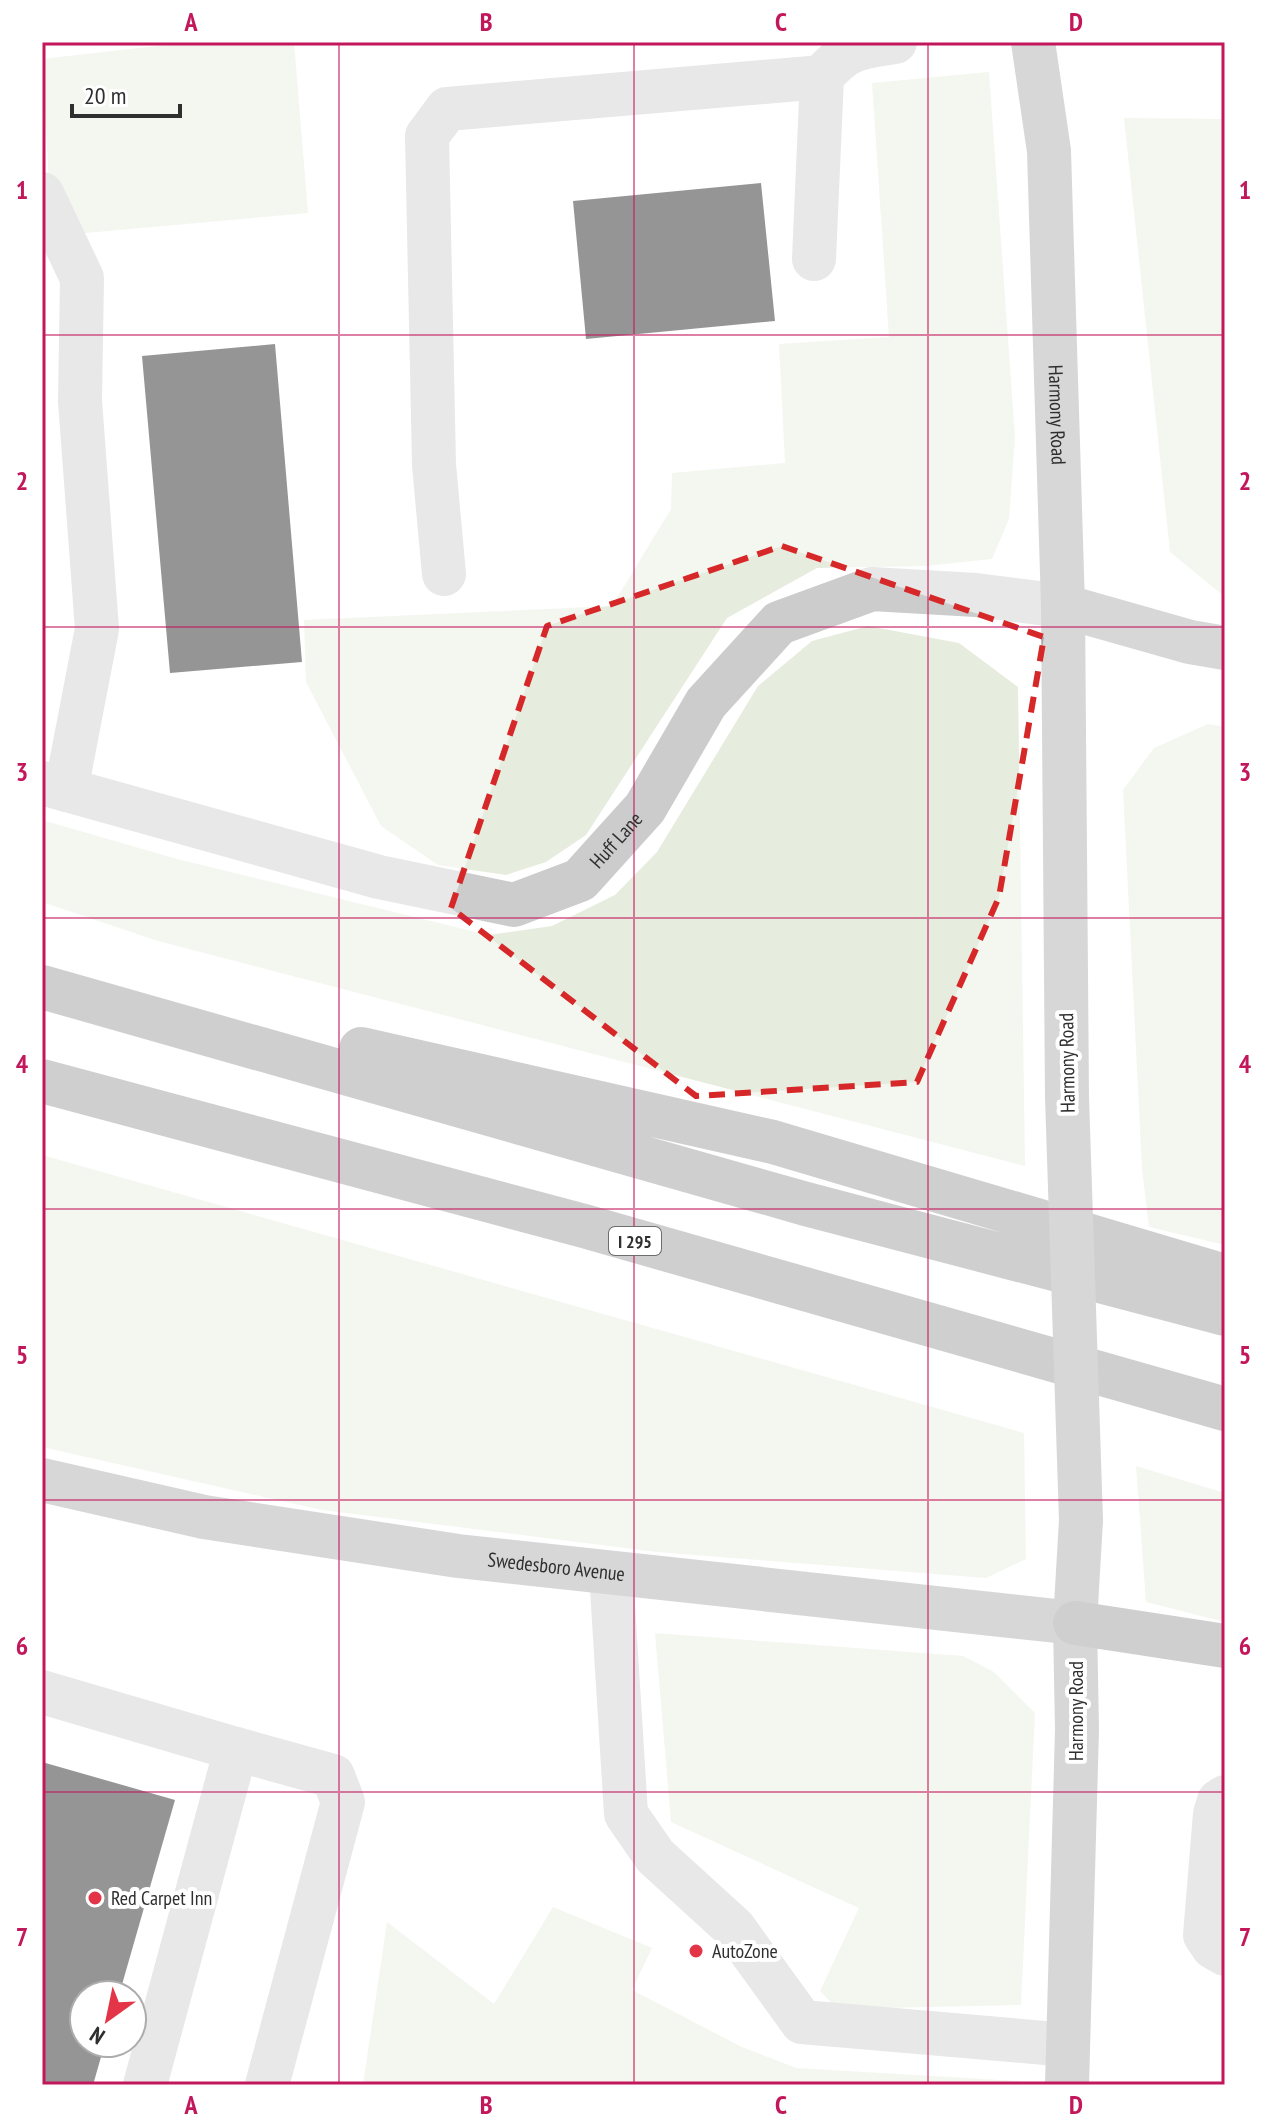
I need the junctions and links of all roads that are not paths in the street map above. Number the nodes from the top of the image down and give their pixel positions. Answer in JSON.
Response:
{"nodes":[{"id":1,"x":895,"y":42,"type":"edge"},
{"id":2,"x":1033,"y":42,"type":"edge"},
{"id":3,"x":822,"y":77,"type":"junction"},
{"id":4,"x":42,"y":194,"type":"edge"},
{"id":5,"x":814,"y":259,"type":"dead end"},
{"id":6,"x":444,"y":574,"type":"dead end"},
{"id":7,"x":1063,"y":606,"type":"junction"},
{"id":8,"x":1225,"y":648,"type":"edge"},
{"id":9,"x":54,"y":786,"type":"edge"},
{"id":10,"x":42,"y":977,"type":"edge"},
{"id":11,"x":42,"y":987,"type":"edge"},
{"id":12,"x":42,"y":1081,"type":"edge"},
{"id":13,"x":1225,"y":1276,"type":"edge"},
{"id":14,"x":1225,"y":1314,"type":"edge"},
{"id":15,"x":1225,"y":1409,"type":"edge"},
{"id":16,"x":42,"y":1480,"type":"edge"},
{"id":17,"x":611,"y":1573,"type":"junction"},
{"id":18,"x":1075,"y":1623,"type":"junction"},
{"id":19,"x":1225,"y":1646,"type":"edge"},
{"id":20,"x":42,"y":1692,"type":"edge"},
{"id":21,"x":236,"y":1749,"type":"junction"},
{"id":22,"x":1225,"y":1797,"type":"edge"},
{"id":23,"x":1225,"y":1954,"type":"edge"},
{"id":24,"x":1068,"y":2065,"type":"edge"},
{"id":25,"x":145,"y":2085,"type":"edge"},
{"id":26,"x":267,"y":2085,"type":"edge"}],
"edges":[{"from":1,"to":3,"type":"street"},
{"from":2,"to":7,"type":"main road","name":"Harmony Road"},
{"from":3,"to":5,"type":"street"},
{"from":3,"to":6,"type":"street"},
{"from":4,"to":9,"type":"street"},
{"from":7,"to":8,"type":"main road"},
{"from":7,"to":9,"type":"street","name":"Huff Lane"},
{"from":7,"to":18,"type":"main road","name":"Harmony Road","bridge":true},
{"from":10,"to":13,"type":"highway"},
{"from":11,"to":14,"type":"highway"},
{"from":12,"to":15,"type":"highway","number":"I 295"},
{"from":16,"to":17,"type":"main road","name":"Swedesboro Avenue"},
{"from":17,"to":18,"type":"main road","name":"Swedesboro Avenue"},
{"from":17,"to":24,"type":"street"},
{"from":18,"to":19,"type":"highway"},
{"from":18,"to":24,"type":"main road","name":"Harmony Road"},
{"from":20,"to":21,"type":"street"},
{"from":21,"to":25,"type":"street"},
{"from":21,"to":26,"type":"street"},
{"from":22,"to":23,"type":"street"}]}
